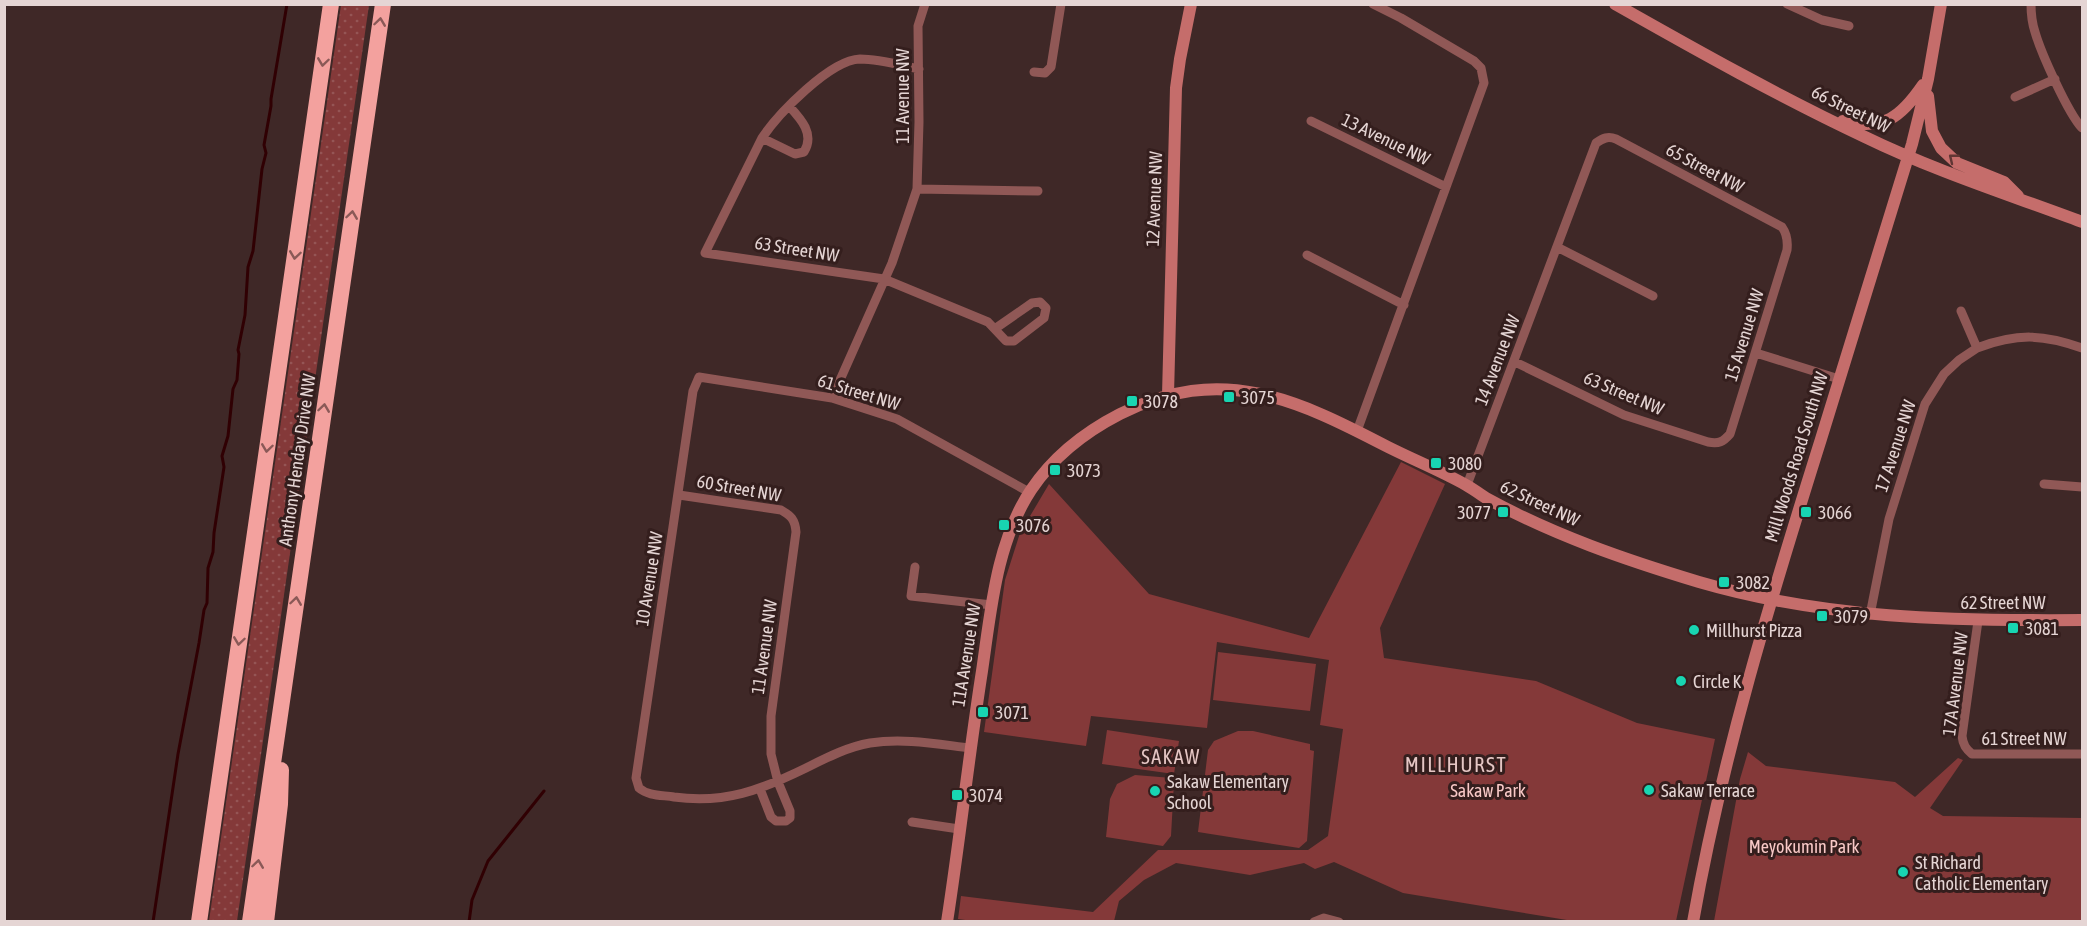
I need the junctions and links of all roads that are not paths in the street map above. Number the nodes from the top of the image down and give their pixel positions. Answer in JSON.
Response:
{"nodes":[{"id":1,"x":331,"y":4,"type":"edge"},
{"id":2,"x":382,"y":4,"type":"edge"},
{"id":3,"x":925,"y":4,"type":"edge"},
{"id":4,"x":1061,"y":4,"type":"edge"},
{"id":5,"x":1191,"y":4,"type":"edge"},
{"id":6,"x":1373,"y":4,"type":"edge"},
{"id":7,"x":1615,"y":4,"type":"edge"},
{"id":8,"x":1787,"y":4,"type":"edge"},
{"id":9,"x":1941,"y":4,"type":"edge"},
{"id":10,"x":2031,"y":4,"type":"edge"},
{"id":11,"x":1849,"y":26,"type":"dead end"},
{"id":12,"x":919,"y":69,"type":"junction"},
{"id":13,"x":1034,"y":72,"type":"dead end"},
{"id":14,"x":1928,"y":79,"type":"junction"},
{"id":15,"x":2055,"y":79,"type":"junction"},
{"id":16,"x":2015,"y":97,"type":"dead end"},
{"id":17,"x":789,"y":106,"type":"junction"},
{"id":18,"x":1810,"y":110,"type":"junction"},
{"id":19,"x":1311,"y":121,"type":"dead end"},
{"id":20,"x":2082,"y":128,"type":"edge"},
{"id":21,"x":762,"y":138,"type":"junction"},
{"id":22,"x":1605,"y":138,"type":"joint"},
{"id":23,"x":1908,"y":156,"type":"junction"},
{"id":24,"x":1446,"y":187,"type":"junction"},
{"id":25,"x":917,"y":189,"type":"junction"},
{"id":26,"x":1038,"y":191,"type":"dead end"},
{"id":27,"x":2020,"y":198,"type":"junction"},
{"id":28,"x":2082,"y":222,"type":"edge"},
{"id":29,"x":1786,"y":235,"type":"joint"},
{"id":30,"x":1557,"y":247,"type":"junction"},
{"id":31,"x":1306,"y":255,"type":"dead end"},
{"id":32,"x":884,"y":279,"type":"junction"},
{"id":33,"x":1653,"y":296,"type":"dead end"},
{"id":34,"x":1404,"y":305,"type":"junction"},
{"id":35,"x":1961,"y":311,"type":"dead end"},
{"id":36,"x":996,"y":328,"type":"junction"},
{"id":37,"x":1977,"y":348,"type":"junction"},
{"id":38,"x":2082,"y":348,"type":"edge"},
{"id":39,"x":1755,"y":353,"type":"junction"},
{"id":40,"x":1515,"y":362,"type":"junction"},
{"id":41,"x":699,"y":377,"type":"joint"},
{"id":42,"x":1839,"y":378,"type":"junction"},
{"id":43,"x":1168,"y":395,"type":"junction"},
{"id":44,"x":832,"y":398,"type":"junction"},
{"id":45,"x":1357,"y":430,"type":"junction"},
{"id":46,"x":1723,"y":442,"type":"joint"},
{"id":47,"x":2044,"y":484,"type":"dead end"},
{"id":48,"x":1467,"y":485,"type":"junction"},
{"id":49,"x":2082,"y":487,"type":"edge"},
{"id":50,"x":1029,"y":492,"type":"junction"},
{"id":51,"x":679,"y":495,"type":"junction"},
{"id":52,"x":792,"y":517,"type":"joint"},
{"id":53,"x":915,"y":567,"type":"dead end"},
{"id":54,"x":1770,"y":599,"type":"junction"},
{"id":55,"x":992,"y":605,"type":"junction"},
{"id":56,"x":1870,"y":615,"type":"junction"},
{"id":57,"x":2082,"y":620,"type":"edge"},
{"id":58,"x":1978,"y":621,"type":"junction"},
{"id":59,"x":282,"y":700,"type":"junction"},
{"id":60,"x":970,"y":748,"type":"junction"},
{"id":61,"x":1967,"y":749,"type":"joint"},
{"id":62,"x":2082,"y":754,"type":"edge"},
{"id":63,"x":778,"y":782,"type":"junction"},
{"id":64,"x":760,"y":789,"type":"junction"},
{"id":65,"x":912,"y":822,"type":"dead end"},
{"id":66,"x":959,"y":829,"type":"junction"},
{"id":67,"x":199,"y":921,"type":"edge"},
{"id":68,"x":250,"y":921,"type":"edge"},
{"id":69,"x":266,"y":921,"type":"edge"},
{"id":70,"x":947,"y":921,"type":"edge"},
{"id":71,"x":1314,"y":921,"type":"edge"},
{"id":72,"x":1339,"y":921,"type":"edge"},
{"id":73,"x":1693,"y":921,"type":"edge"}],
"edges":[{"from":1,"to":67,"type":"highway","name":"Anthony Henday Drive NW","one_way":true},
{"from":59,"to":2,"type":"highway","name":"Anthony Henday Drive NW","one_way":true},
{"from":3,"to":12,"type":"street","name":"11 Avenue NW"},
{"from":4,"to":13,"type":"street"},
{"from":5,"to":43,"type":"street","name":"12 Avenue NW"},
{"from":6,"to":24,"type":"street","name":"13 Avenue NW"},
{"from":7,"to":18,"type":"street","name":"66 Street NW"},
{"from":8,"to":11,"type":"street"},
{"from":9,"to":14,"type":"street","name":"Mill Woods Road South NW"},
{"from":10,"to":15,"type":"street"},
{"from":12,"to":17,"type":"street"},
{"from":12,"to":25,"type":"street","name":"11 Avenue NW"},
{"from":14,"to":18,"type":"street"},
{"from":14,"to":23,"type":"street","name":"Mill Woods Road South NW"},
{"from":27,"to":14,"type":"street","one_way":true},
{"from":15,"to":16,"type":"street"},
{"from":15,"to":20,"type":"street"},
{"from":17,"to":21,"type":"street"},
{"from":17,"to":21,"type":"street"},
{"from":18,"to":23,"type":"street","name":"66 Street NW"},
{"from":19,"to":24,"type":"street","name":"13 Avenue NW"},
{"from":21,"to":32,"type":"street","name":"63 Street NW"},
{"from":22,"to":29,"type":"street","name":"65 Street NW"},
{"from":22,"to":30,"type":"street","name":"14 Avenue NW"},
{"from":23,"to":27,"type":"street","name":"66 Street NW"},
{"from":23,"to":42,"type":"street","name":"Mill Woods Road South NW"},
{"from":24,"to":34,"type":"street","name":"13 Avenue NW"},
{"from":25,"to":26,"type":"street"},
{"from":25,"to":32,"type":"street","name":"11 Avenue NW"},
{"from":27,"to":28,"type":"street","name":"66 Street NW"},
{"from":29,"to":39,"type":"street","name":"15 Avenue NW"},
{"from":30,"to":33,"type":"street"},
{"from":30,"to":40,"type":"street","name":"14 Avenue NW"},
{"from":31,"to":34,"type":"street"},
{"from":32,"to":36,"type":"street"},
{"from":32,"to":44,"type":"street","name":"11 Avenue NW"},
{"from":34,"to":45,"type":"street","name":"13 Avenue NW"},
{"from":35,"to":37,"type":"street"},
{"from":36,"to":36,"type":"street"},
{"from":37,"to":38,"type":"street"},
{"from":37,"to":56,"type":"street","name":"17 Avenue NW"},
{"from":39,"to":42,"type":"street"},
{"from":39,"to":46,"type":"street","name":"15 Avenue NW"},
{"from":40,"to":46,"type":"street","name":"63 Street NW"},
{"from":40,"to":48,"type":"street","name":"14 Avenue NW"},
{"from":41,"to":44,"type":"street","name":"61 Street NW"},
{"from":41,"to":51,"type":"street","name":"10 Avenue NW"},
{"from":42,"to":54,"type":"street","name":"Mill Woods Road South NW"},
{"from":43,"to":45,"type":"street","name":"62 Street NW"},
{"from":43,"to":50,"type":"street","name":"62 Street NW"},
{"from":44,"to":50,"type":"street","name":"61 Street NW"},
{"from":45,"to":48,"type":"street","name":"62 Street NW"},
{"from":47,"to":49,"type":"street"},
{"from":48,"to":54,"type":"street","name":"62 Street NW"},
{"from":50,"to":55,"type":"street","name":"11A Avenue NW"},
{"from":51,"to":52,"type":"street","name":"60 Street NW"},
{"from":51,"to":64,"type":"street","name":"10 Avenue NW"},
{"from":52,"to":63,"type":"street","name":"11 Avenue NW"},
{"from":53,"to":55,"type":"street"},
{"from":54,"to":56,"type":"street","name":"62 Street NW"},
{"from":54,"to":73,"type":"street","name":"Mill Woods Road South NW"},
{"from":55,"to":60,"type":"street","name":"11A Avenue NW"},
{"from":56,"to":58,"type":"street","name":"62 Street NW"},
{"from":57,"to":58,"type":"street","name":"62 Street NW"},
{"from":58,"to":61,"type":"street","name":"17A Avenue NW"},
{"from":68,"to":59,"type":"highway","name":"Anthony Henday Drive NW","one_way":true},
{"from":59,"to":69,"type":"highway"},
{"from":60,"to":63,"type":"street"},
{"from":60,"to":66,"type":"street","name":"11A Avenue NW"},
{"from":61,"to":62,"type":"street","name":"61 Street NW"},
{"from":63,"to":64,"type":"street"},
{"from":63,"to":64,"type":"street","name":"11 Avenue NW"},
{"from":65,"to":66,"type":"street"},
{"from":66,"to":70,"type":"street","name":"11A Avenue NW"},
{"from":71,"to":72,"type":"street"}]}
